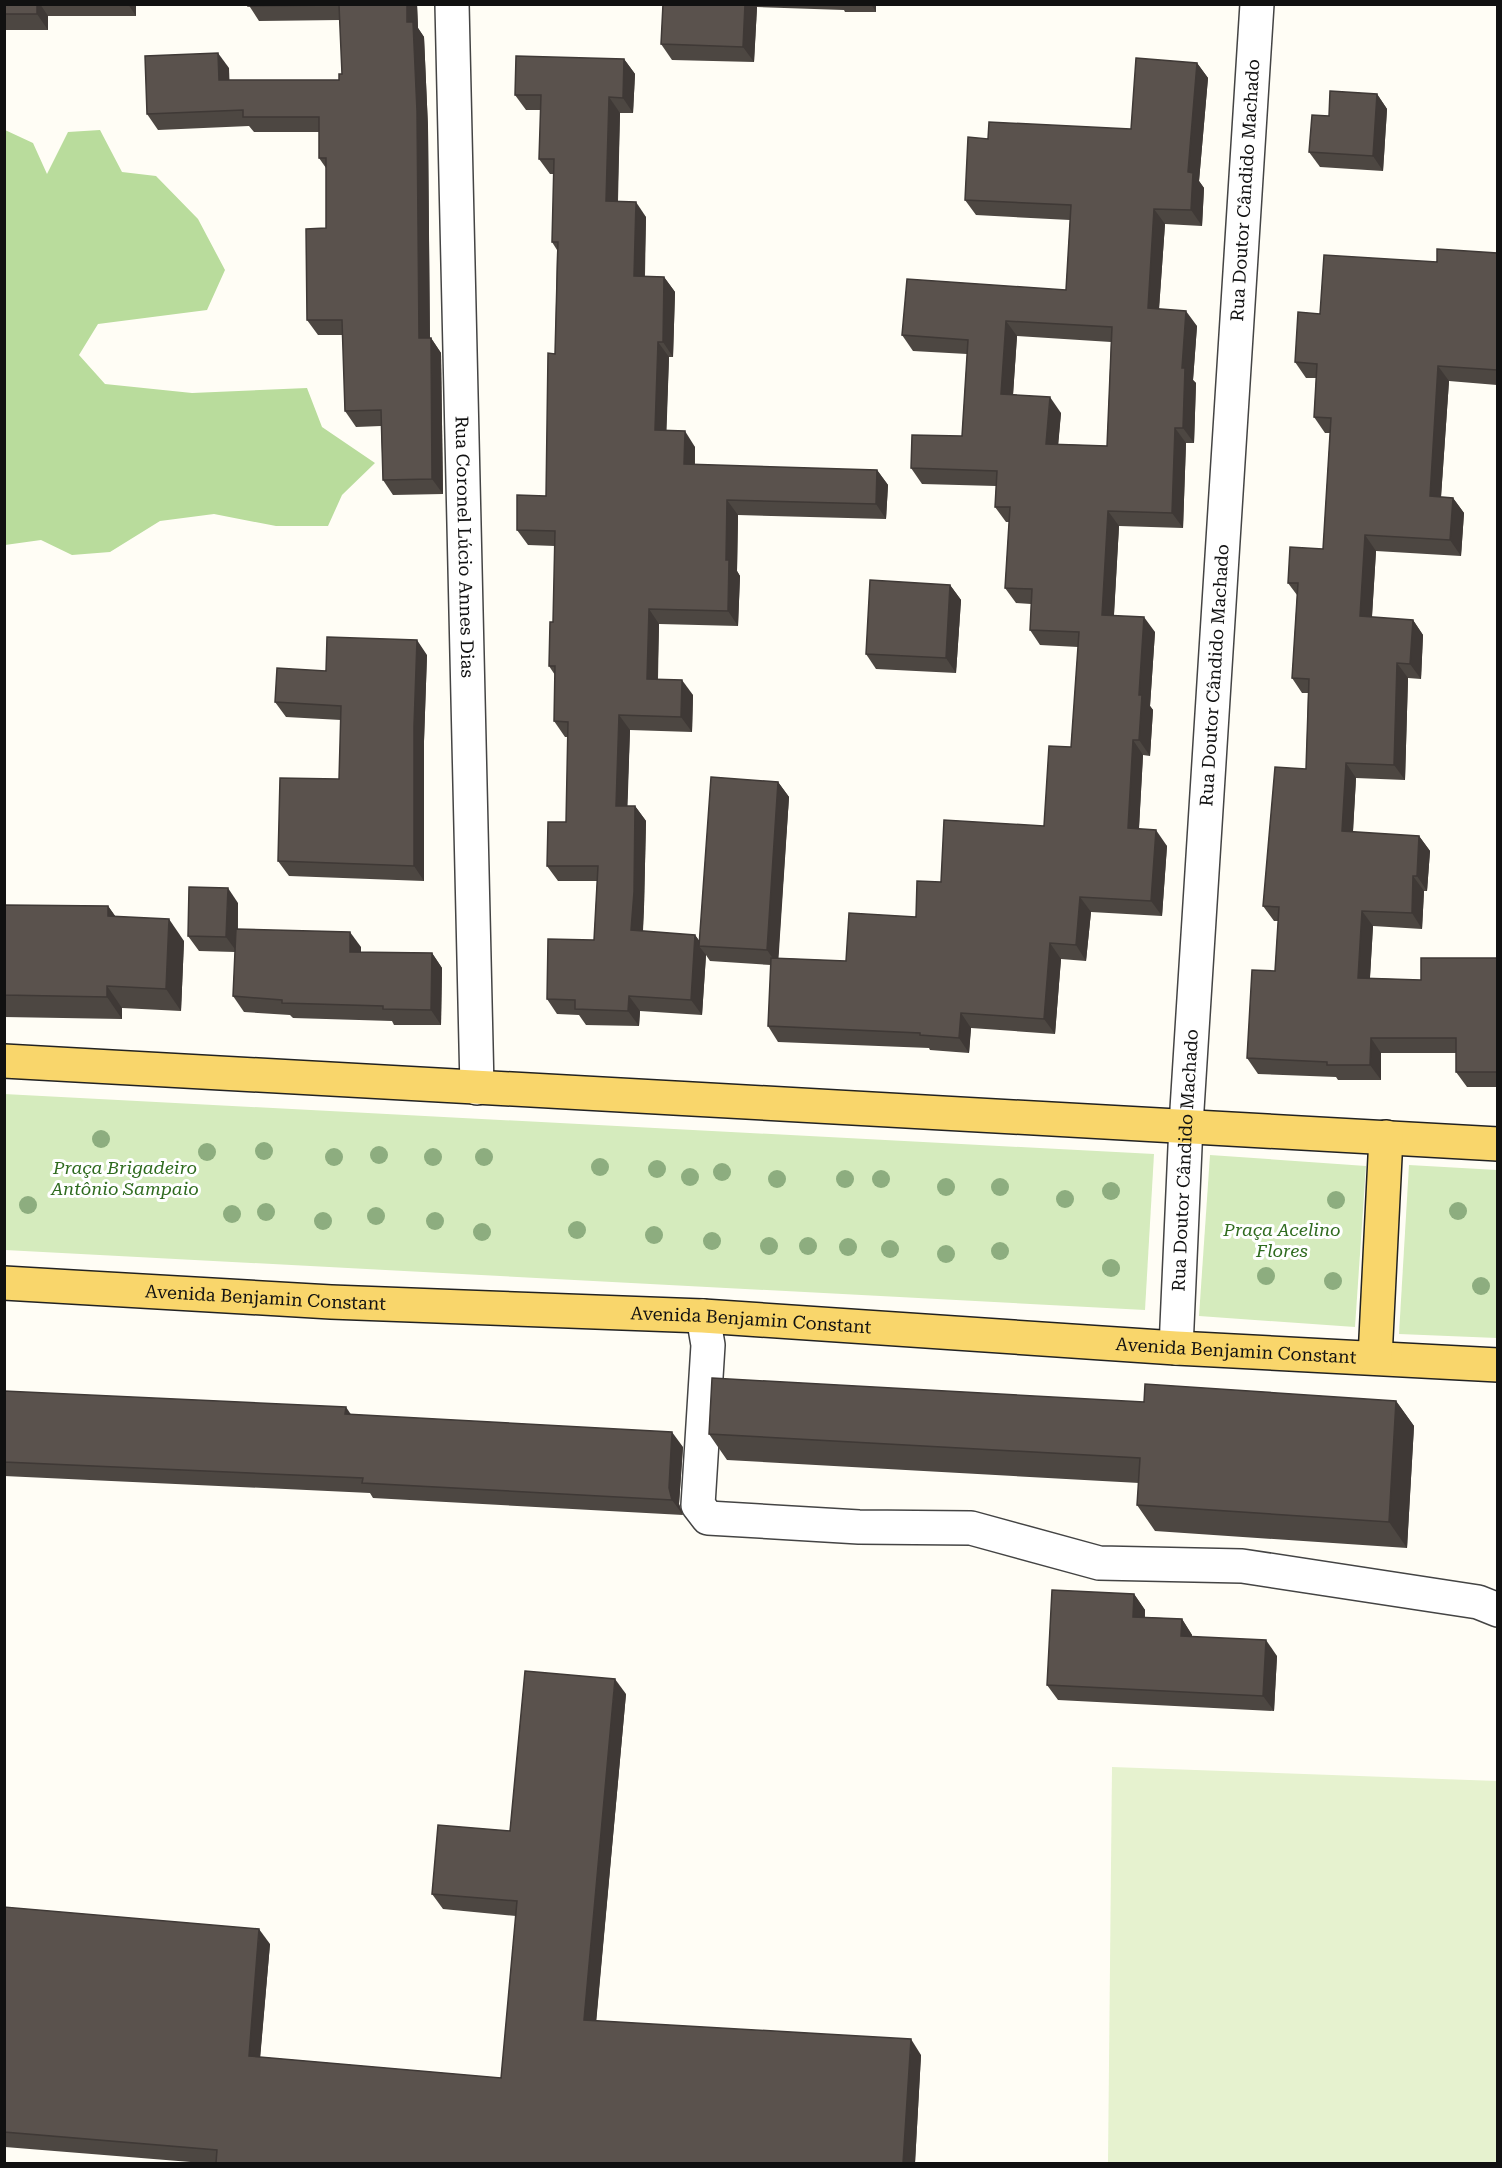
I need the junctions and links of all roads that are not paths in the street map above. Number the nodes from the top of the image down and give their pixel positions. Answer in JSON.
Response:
{"nodes":[{"id":1,"x":452,"y":4,"type":"edge"},
{"id":2,"x":1257,"y":4,"type":"edge"},
{"id":3,"x":4,"y":1061,"type":"edge"},
{"id":4,"x":477,"y":1088,"type":"junction"},
{"id":5,"x":1186,"y":1125,"type":"junction"},
{"id":6,"x":1386,"y":1137,"type":"junction"},
{"id":7,"x":1497,"y":1144,"type":"edge"},
{"id":8,"x":4,"y":1283,"type":"edge"},
{"id":9,"x":703,"y":1316,"type":"junction"},
{"id":10,"x":1176,"y":1348,"type":"junction"},
{"id":11,"x":1375,"y":1358,"type":"junction"},
{"id":12,"x":1497,"y":1365,"type":"edge"},
{"id":13,"x":1497,"y":1610,"type":"edge"}],
"edges":[{"from":1,"to":4,"type":"street","name":"Rua Coronel Lúcio Annes Dias"},
{"from":2,"to":5,"type":"street","name":"Rua Doutor Cândido Machado"},
{"from":3,"to":4,"type":"main road"},
{"from":4,"to":5,"type":"main road"},
{"from":5,"to":6,"type":"main road"},
{"from":5,"to":10,"type":"street","name":"Rua Doutor Cândido Machado"},
{"from":6,"to":7,"type":"main road"},
{"from":6,"to":11,"type":"main road"},
{"from":8,"to":9,"type":"main road","name":"Avenida Benjamin Constant"},
{"from":9,"to":10,"type":"main road","name":"Avenida Benjamin Constant"},
{"from":9,"to":13,"type":"street"},
{"from":10,"to":11,"type":"main road","name":"Avenida Benjamin Constant"},
{"from":11,"to":12,"type":"main road","name":"Avenida Benjamin Constant"}]}
